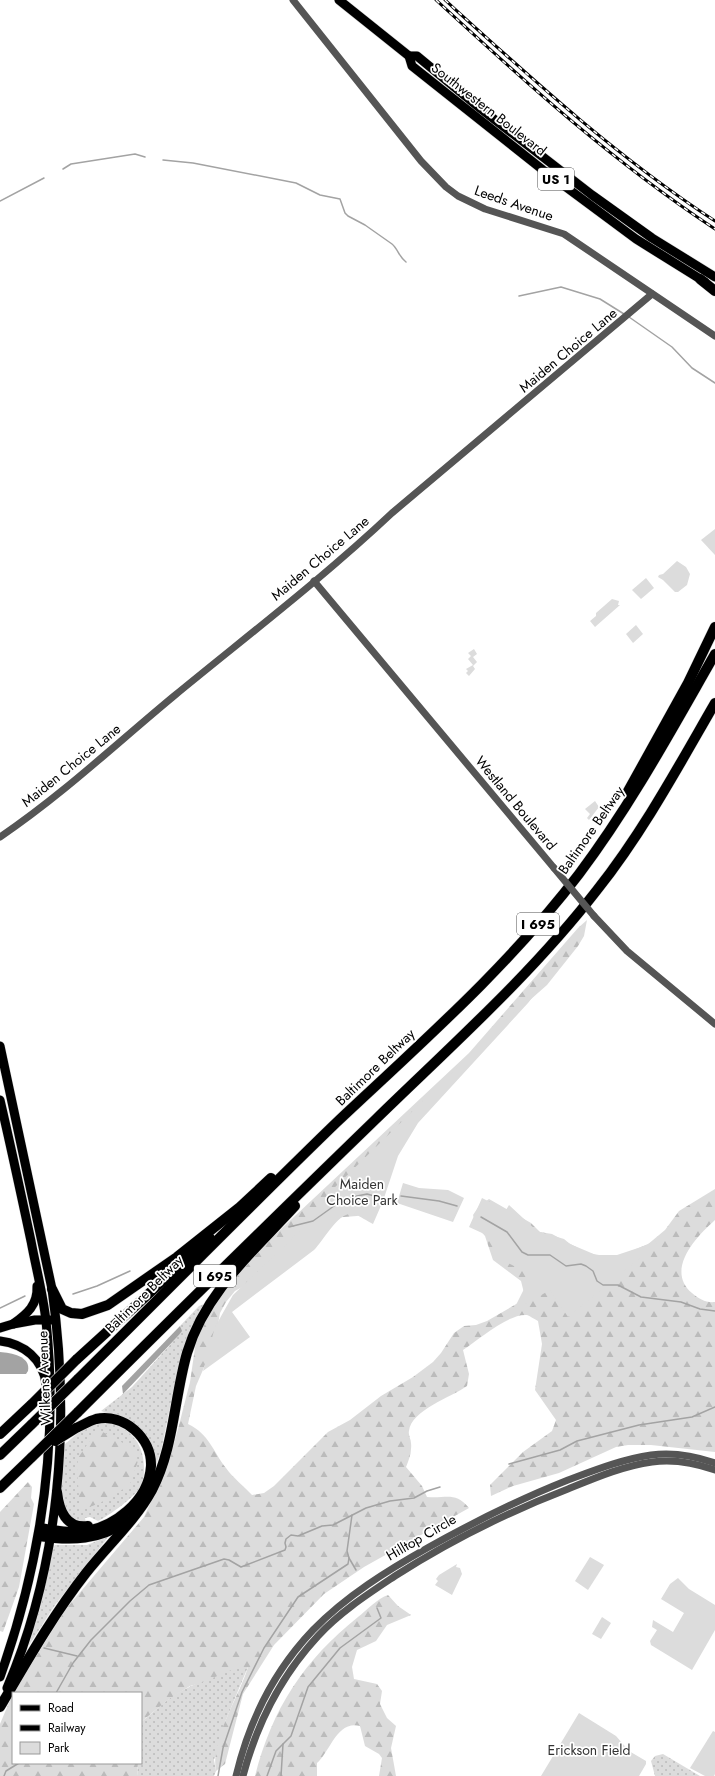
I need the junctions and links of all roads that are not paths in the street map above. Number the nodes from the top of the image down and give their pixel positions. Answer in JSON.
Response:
{"nodes":[{"id":1,"x":293,"y":0,"type":"edge"},
{"id":2,"x":339,"y":0,"type":"edge"},
{"id":3,"x":409,"y":56,"type":"junction"},
{"id":4,"x":715,"y":277,"type":"edge"},
{"id":5,"x":700,"y":280,"type":"joint"},
{"id":6,"x":715,"y":289,"type":"edge"},
{"id":7,"x":652,"y":294,"type":"junction"},
{"id":8,"x":715,"y":336,"type":"edge"},
{"id":9,"x":314,"y":581,"type":"junction"},
{"id":10,"x":715,"y":626,"type":"edge"},
{"id":11,"x":715,"y":654,"type":"edge"},
{"id":12,"x":715,"y":703,"type":"edge"},
{"id":13,"x":619,"y":816,"type":"junction"},
{"id":14,"x":0,"y":837,"type":"edge"},
{"id":15,"x":715,"y":1024,"type":"edge"},
{"id":16,"x":0,"y":1046,"type":"edge"},
{"id":17,"x":0,"y":1100,"type":"edge"},
{"id":18,"x":354,"y":1141,"type":"junction"},
{"id":19,"x":296,"y":1162,"type":"junction"},
{"id":20,"x":240,"y":1207,"type":"junction"},
{"id":21,"x":35,"y":1261,"type":"junction"},
{"id":22,"x":52,"y":1289,"type":"junction"},
{"id":23,"x":56,"y":1320,"type":"junction"},
{"id":24,"x":46,"y":1321,"type":"junction"},
{"id":25,"x":13,"y":1324,"type":"junction"},
{"id":26,"x":0,"y":1328,"type":"edge"},
{"id":27,"x":0,"y":1334,"type":"edge"},
{"id":28,"x":0,"y":1341,"type":"edge"},
{"id":29,"x":50,"y":1423,"type":"junction"},
{"id":30,"x":0,"y":1434,"type":"edge"},
{"id":31,"x":0,"y":1455,"type":"edge"},
{"id":32,"x":32,"y":1457,"type":"junction"},
{"id":33,"x":715,"y":1463,"type":"edge"},
{"id":34,"x":715,"y":1470,"type":"edge"},
{"id":35,"x":0,"y":1488,"type":"edge"},
{"id":36,"x":57,"y":1492,"type":"junction"},
{"id":37,"x":141,"y":1501,"type":"junction"},
{"id":38,"x":40,"y":1532,"type":"junction"},
{"id":39,"x":51,"y":1534,"type":"junction"},
{"id":40,"x":0,"y":1677,"type":"edge"},
{"id":41,"x":0,"y":1706,"type":"edge"},
{"id":42,"x":236,"y":1776,"type":"edge"},
{"id":43,"x":243,"y":1776,"type":"edge"}],
"edges":[{"from":1,"to":7,"type":"street","name":"Leeds Avenue"},
{"from":2,"to":3,"type":"main road","name":"Southwestern Boulevard","number":"US 1"},
{"from":3,"to":4,"type":"main road","name":"Southwestern Boulevard","number":"US 1"},
{"from":3,"to":5,"type":"main road","name":"Southwestern Boulevard","number":"US 1"},
{"from":5,"to":6,"type":"highway"},
{"from":7,"to":8,"type":"street","name":"Leeds Avenue"},
{"from":7,"to":9,"type":"street","name":"Maiden Choice Lane"},
{"from":9,"to":14,"type":"street","name":"Maiden Choice Lane"},
{"from":9,"to":15,"type":"street","name":"Westland Boulevard","bridge":true},
{"from":10,"to":13,"type":"highway"},
{"from":11,"to":13,"type":"highway","name":"Baltimore Beltway","number":"I 695"},
{"from":12,"to":18,"type":"highway","number":"I 695"},
{"from":13,"to":19,"type":"highway","name":"Baltimore Beltway","number":"I 695"},
{"from":16,"to":22,"type":"main road","name":"Wilkens Avenue"},
{"from":17,"to":21,"type":"main road","name":"Wilkens Avenue"},
{"from":18,"to":32,"type":"highway","number":"I 695","bridge":true},
{"from":18,"to":37,"type":"highway"},
{"from":19,"to":20,"type":"highway"},
{"from":19,"to":31,"type":"highway","name":"Baltimore Beltway","number":"I 695","bridge":true},
{"from":20,"to":22,"type":"highway"},
{"from":20,"to":30,"type":"highway","bridge":true},
{"from":21,"to":24,"type":"main road","name":"Wilkens Avenue"},
{"from":21,"to":25,"type":"main road"},
{"from":22,"to":23,"type":"main road","name":"Wilkens Avenue"},
{"from":23,"to":24,"type":"main road"},
{"from":23,"to":36,"type":"main road","name":"Wilkens Avenue"},
{"from":24,"to":25,"type":"main road"},
{"from":24,"to":27,"type":"main road"},
{"from":24,"to":29,"type":"main road","name":"Wilkens Avenue"},
{"from":25,"to":26,"type":"main road"},
{"from":28,"to":29,"type":"main road"},
{"from":29,"to":38,"type":"main road","name":"Wilkens Avenue"},
{"from":32,"to":35,"type":"highway","number":"I 695"},
{"from":32,"to":37,"type":"highway","bridge":true},
{"from":33,"to":42,"type":"street","name":"Hilltop Circle"},
{"from":34,"to":43,"type":"street","name":"Hilltop Circle"},
{"from":36,"to":37,"type":"highway"},
{"from":36,"to":39,"type":"main road","name":"Wilkens Avenue"},
{"from":37,"to":39,"type":"highway"},
{"from":37,"to":41,"type":"highway"},
{"from":38,"to":39,"type":"highway"},
{"from":38,"to":40,"type":"main road","name":"Wilkens Avenue"},
{"from":39,"to":41,"type":"main road","name":"Wilkens Avenue"}]}
